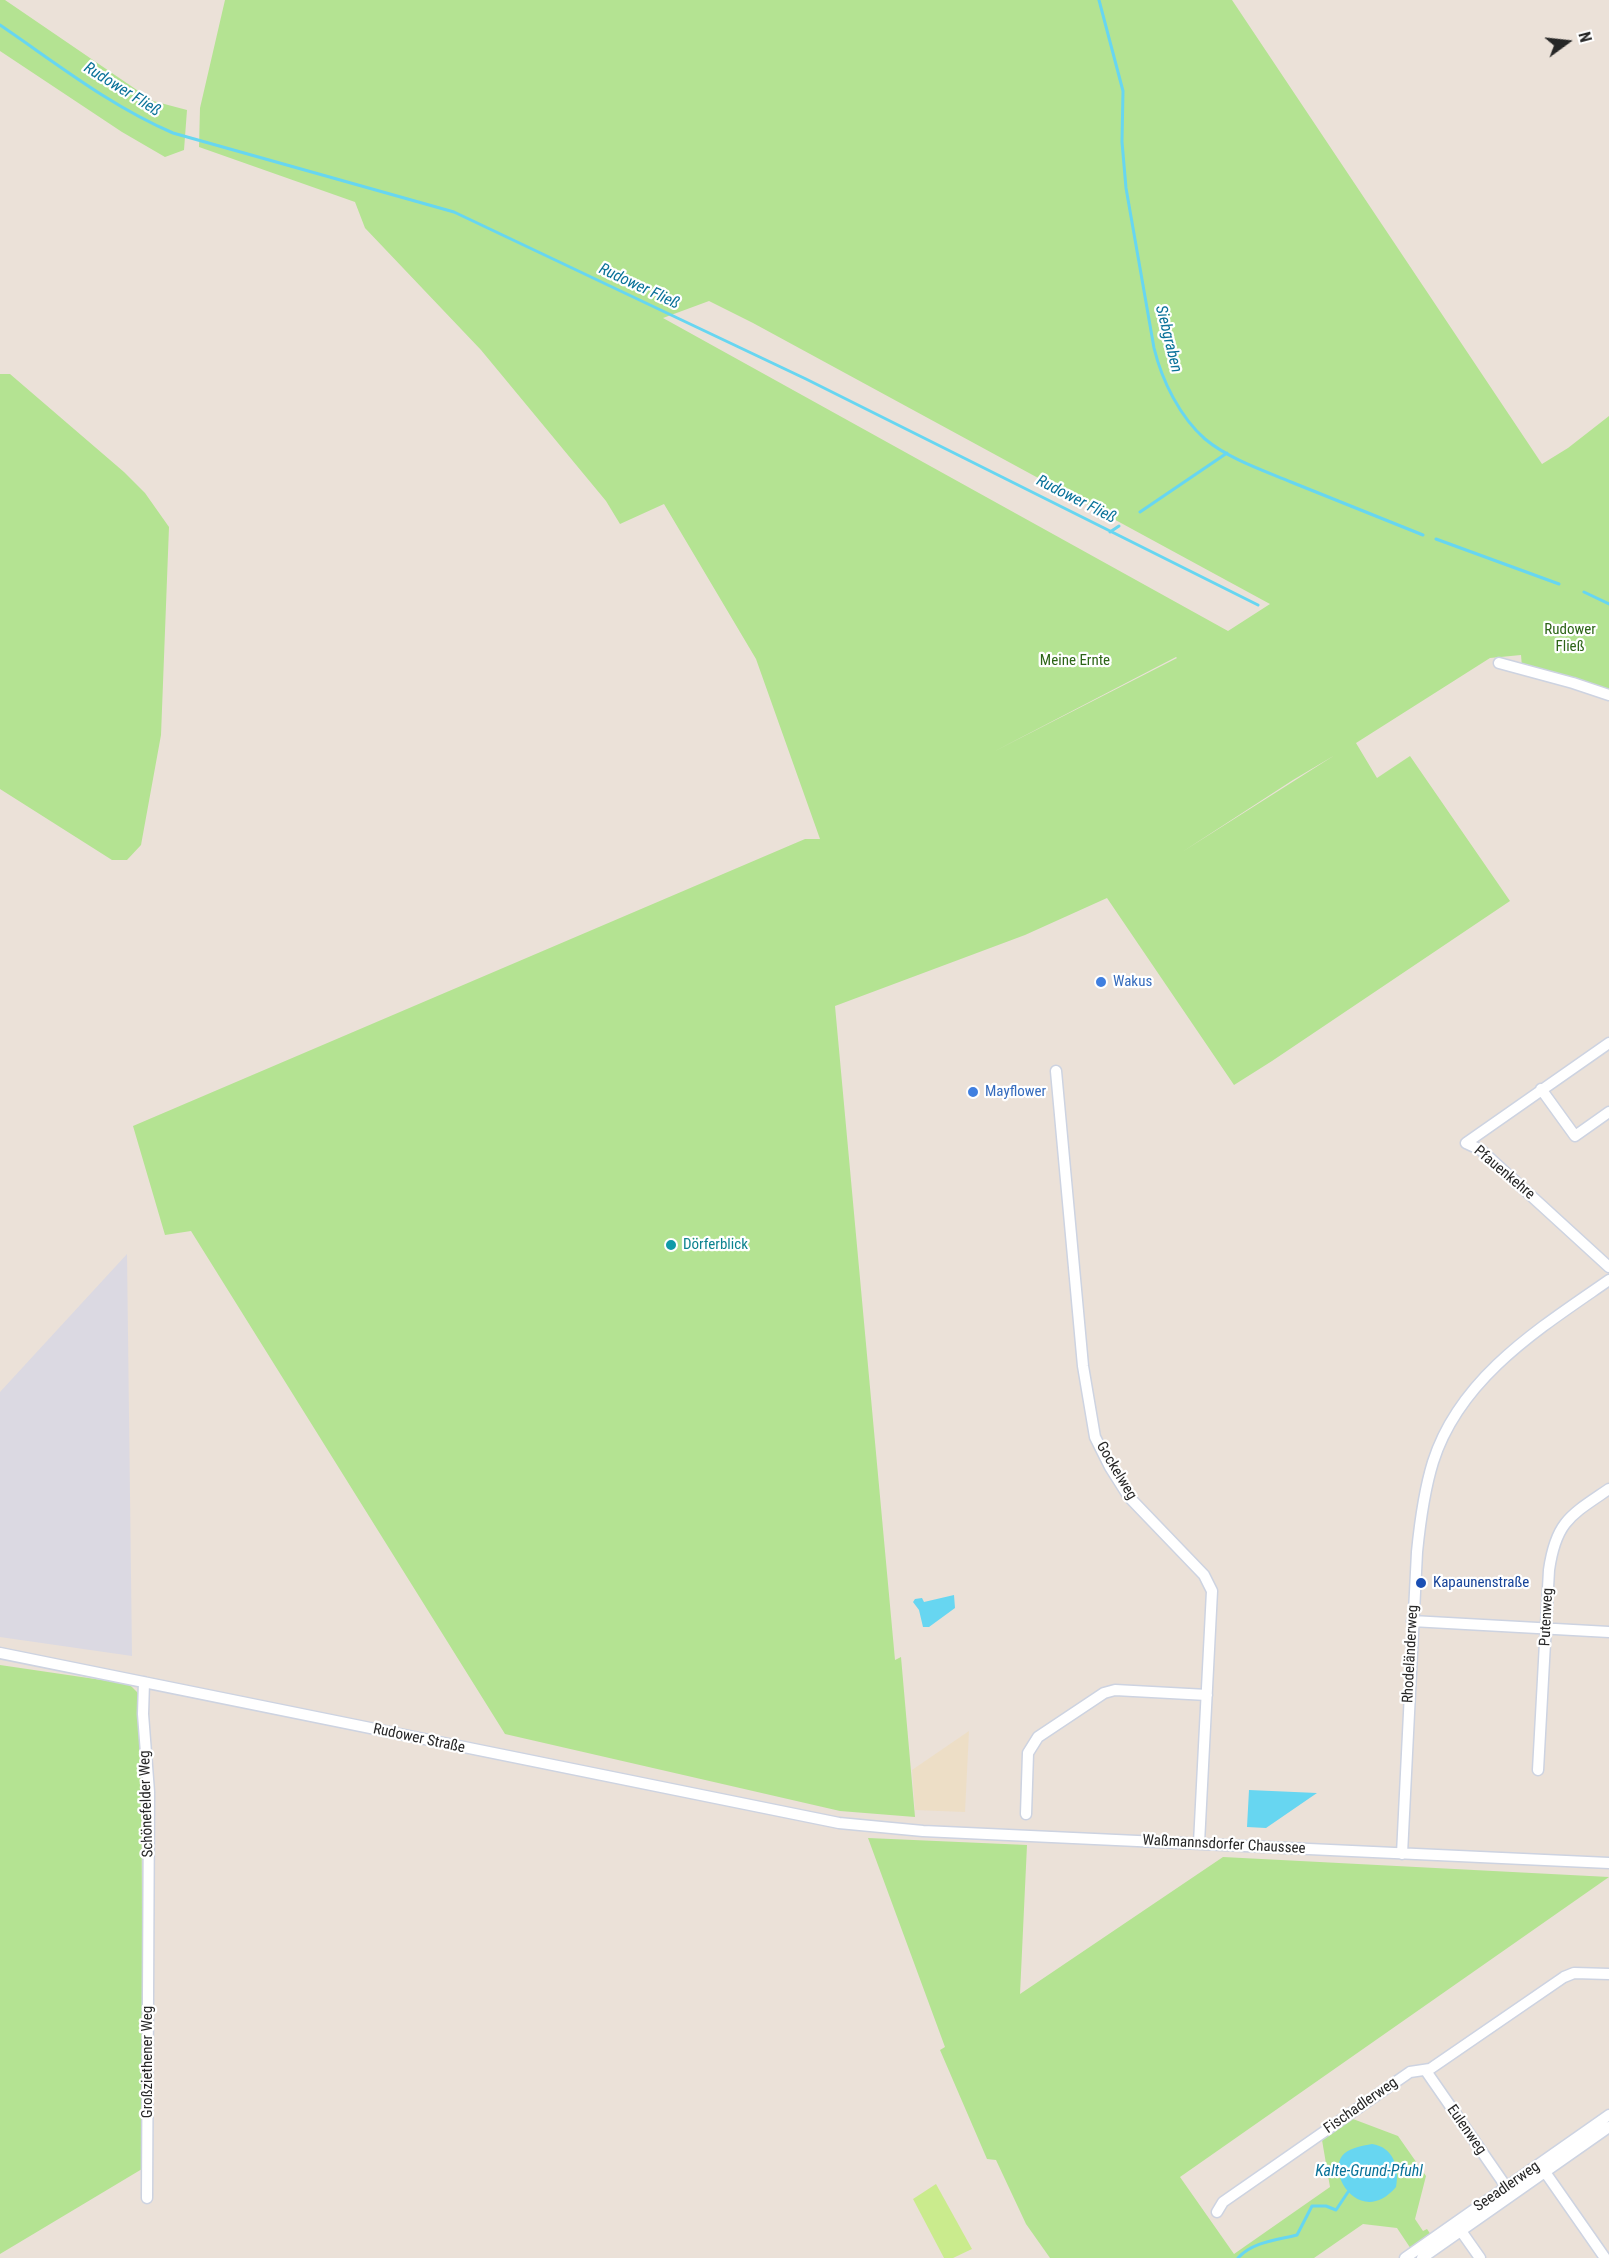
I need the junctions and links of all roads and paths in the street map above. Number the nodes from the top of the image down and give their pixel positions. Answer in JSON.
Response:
{"nodes":[{"id":1,"x":1499,"y":663,"type":"dead end"},
{"id":2,"x":1609,"y":695,"type":"edge"},
{"id":3,"x":1609,"y":1043,"type":"edge"},
{"id":4,"x":1056,"y":1071,"type":"dead end"},
{"id":5,"x":1541,"y":1089,"type":"junction"},
{"id":6,"x":1609,"y":1112,"type":"edge"},
{"id":7,"x":1609,"y":1267,"type":"edge"},
{"id":8,"x":1609,"y":1280,"type":"edge"},
{"id":9,"x":1609,"y":1489,"type":"edge"},
{"id":10,"x":1412,"y":1621,"type":"junction"},
{"id":11,"x":1546,"y":1629,"type":"junction"},
{"id":12,"x":1609,"y":1632,"type":"edge"},
{"id":13,"x":0,"y":1653,"type":"edge"},
{"id":14,"x":144,"y":1682,"type":"junction"},
{"id":15,"x":1207,"y":1695,"type":"junction"},
{"id":16,"x":1538,"y":1770,"type":"dead end"},
{"id":17,"x":1026,"y":1814,"type":"dead end"},
{"id":18,"x":839,"y":1823,"type":"joint"},
{"id":19,"x":1199,"y":1843,"type":"junction"},
{"id":20,"x":1402,"y":1854,"type":"junction"},
{"id":21,"x":1609,"y":1863,"type":"edge"},
{"id":22,"x":149,"y":1926,"type":"joint"},
{"id":23,"x":1609,"y":1974,"type":"edge"},
{"id":24,"x":1426,"y":2071,"type":"junction"},
{"id":25,"x":1609,"y":2115,"type":"edge"},
{"id":26,"x":1609,"y":2127,"type":"edge"},
{"id":27,"x":1545,"y":2172,"type":"junction"},
{"id":28,"x":1507,"y":2188,"type":"junction"},
{"id":29,"x":147,"y":2198,"type":"dead end"},
{"id":30,"x":1217,"y":2212,"type":"dead end"},
{"id":31,"x":1461,"y":2231,"type":"junction"},
{"id":32,"x":1405,"y":2258,"type":"edge"},
{"id":33,"x":1422,"y":2258,"type":"edge"},
{"id":34,"x":1480,"y":2258,"type":"edge"},
{"id":35,"x":1605,"y":2258,"type":"edge"}],
"edges":[{"from":1,"to":2,"type":"street"},
{"from":3,"to":5,"type":"street","name":"Pfauenkehre"},
{"from":4,"to":15,"type":"street","name":"Gockelweg"},
{"from":5,"to":6,"type":"street"},
{"from":5,"to":7,"type":"street","name":"Pfauenkehre"},
{"from":8,"to":10,"type":"street","name":"Rhodeländerweg"},
{"from":9,"to":11,"type":"street","name":"Putenweg"},
{"from":10,"to":11,"type":"street"},
{"from":10,"to":20,"type":"street","name":"Rhodeländerweg"},
{"from":11,"to":12,"type":"street"},
{"from":11,"to":16,"type":"street","name":"Putenweg"},
{"from":13,"to":14,"type":"street","name":"Rudower Straße"},
{"from":14,"to":18,"type":"street","name":"Rudower Straße"},
{"from":14,"to":22,"type":"street","name":"Schönefelder Weg"},
{"from":15,"to":17,"type":"street"},
{"from":15,"to":19,"type":"street","name":"Gockelweg"},
{"from":18,"to":19,"type":"street","name":"Waßmannsdorfer Chaussee"},
{"from":19,"to":20,"type":"street","name":"Waßmannsdorfer Chaussee"},
{"from":20,"to":21,"type":"street","name":"Waßmannsdorfer Chaussee"},
{"from":22,"to":29,"type":"street","name":"Großziethener Weg"},
{"from":23,"to":24,"type":"street","name":"Fischadlerweg"},
{"from":24,"to":28,"type":"street","name":"Eulenweg"},
{"from":24,"to":30,"type":"street","name":"Fischadlerweg"},
{"from":25,"to":28,"type":"street","name":"Seeadlerweg"},
{"from":26,"to":27,"type":"street","name":"Seeadlerweg"},
{"from":27,"to":31,"type":"street","name":"Seeadlerweg"},
{"from":27,"to":35,"type":"street","name":"Seeadlerweg"},
{"from":28,"to":32,"type":"street","name":"Seeadlerweg"},
{"from":31,"to":33,"type":"street","name":"Seeadlerweg"},
{"from":31,"to":34,"type":"street"}]}
